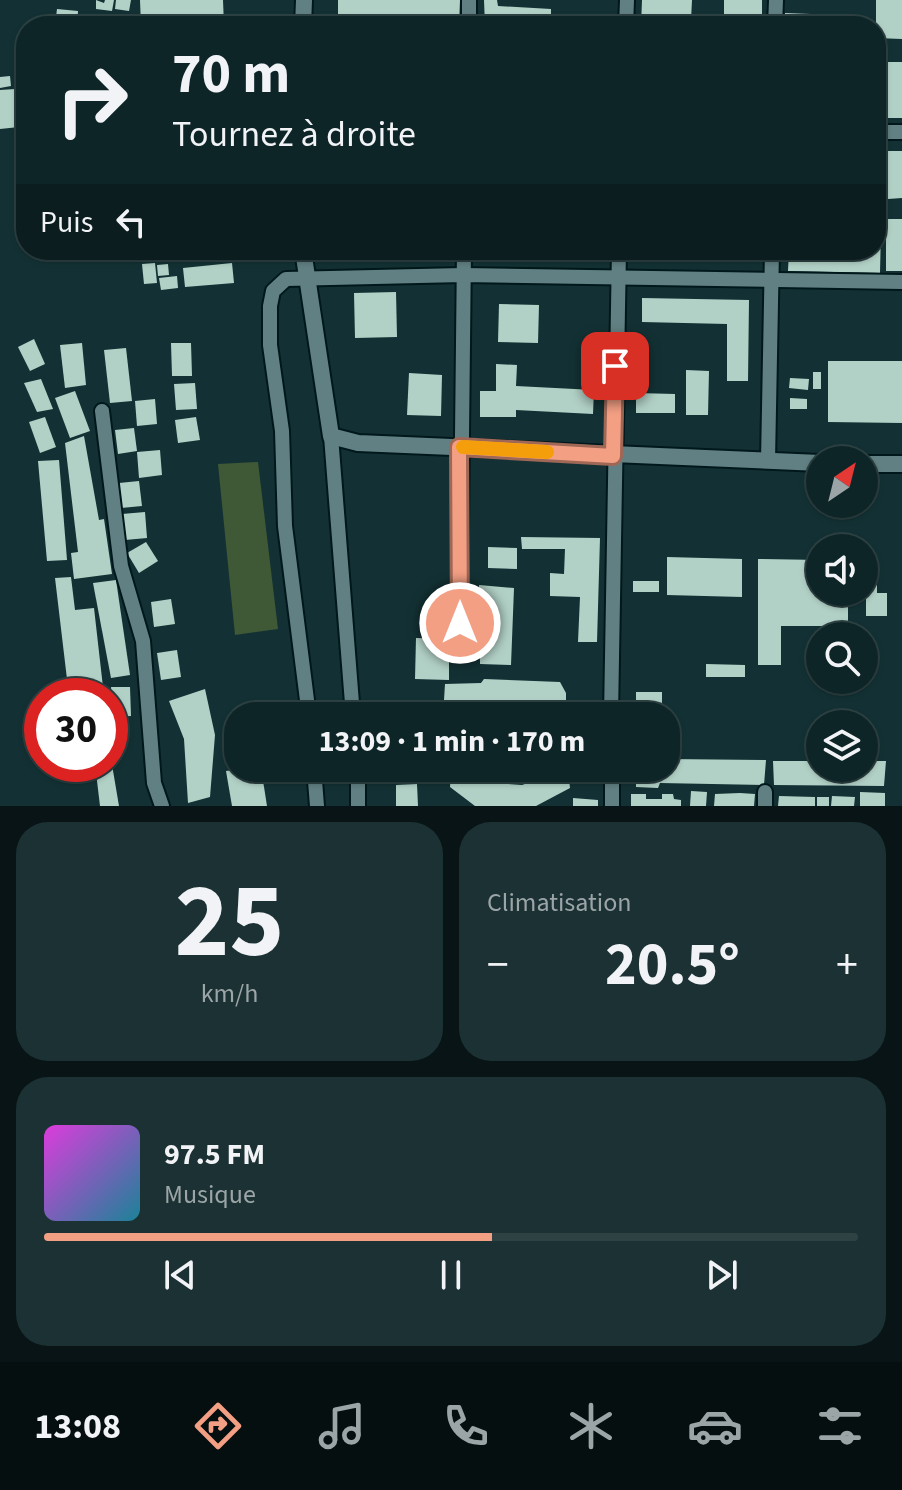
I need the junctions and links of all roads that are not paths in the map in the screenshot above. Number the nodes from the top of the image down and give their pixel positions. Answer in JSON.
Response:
{"nodes":[{"id":1,"x":303,"y":260,"type":"edge"},
{"id":2,"x":464,"y":260,"type":"edge"},
{"id":3,"x":619,"y":260,"type":"edge"},
{"id":4,"x":772,"y":260,"type":"edge"},
{"id":5,"x":463,"y":275,"type":"junction"},
{"id":6,"x":304,"y":277,"type":"junction"},
{"id":7,"x":618,"y":277,"type":"junction"},
{"id":8,"x":772,"y":280,"type":"junction"},
{"id":9,"x":902,"y":282,"type":"edge"},
{"id":10,"x":102,"y":411,"type":"dead end"},
{"id":11,"x":331,"y":436,"type":"junction"},
{"id":12,"x":459,"y":447,"type":"junction"},
{"id":13,"x":613,"y":456,"type":"junction"},
{"id":14,"x":768,"y":461,"type":"junction"},
{"id":15,"x":806,"y":462,"type":"edge"},
{"id":16,"x":878,"y":464,"type":"edge"},
{"id":17,"x":902,"y":464,"type":"edge"},
{"id":18,"x":460,"y":623,"type":"dead end"},
{"id":19,"x":307,"y":702,"type":"edge"},
{"id":20,"x":352,"y":702,"type":"edge"},
{"id":21,"x":611,"y":702,"type":"edge"},
{"id":22,"x":315,"y":782,"type":"edge"},
{"id":23,"x":358,"y":782,"type":"edge"},
{"id":24,"x":612,"y":782,"type":"edge"},
{"id":25,"x":162,"y":806,"type":"edge"},
{"id":26,"x":317,"y":806,"type":"edge"},
{"id":27,"x":358,"y":806,"type":"edge"},
{"id":28,"x":612,"y":806,"type":"edge"}],
"edges":[{"from":1,"to":6,"type":"street"},
{"from":2,"to":5,"type":"street"},
{"from":3,"to":7,"type":"street"},
{"from":4,"to":8,"type":"street"},
{"from":5,"to":6,"type":"street"},
{"from":5,"to":7,"type":"street"},
{"from":5,"to":12,"type":"street"},
{"from":6,"to":11,"type":"street"},
{"from":6,"to":19,"type":"street"},
{"from":7,"to":8,"type":"street"},
{"from":7,"to":13,"type":"street"},
{"from":8,"to":9,"type":"street"},
{"from":8,"to":14,"type":"street"},
{"from":10,"to":25,"type":"street"},
{"from":11,"to":12,"type":"street"},
{"from":11,"to":20,"type":"street"},
{"from":12,"to":13,"type":"street"},
{"from":12,"to":18,"type":"street"},
{"from":13,"to":14,"type":"street"},
{"from":13,"to":21,"type":"street"},
{"from":14,"to":15,"type":"street"},
{"from":16,"to":17,"type":"street"},
{"from":22,"to":26,"type":"street"},
{"from":23,"to":27,"type":"street"},
{"from":24,"to":28,"type":"street"}]}
